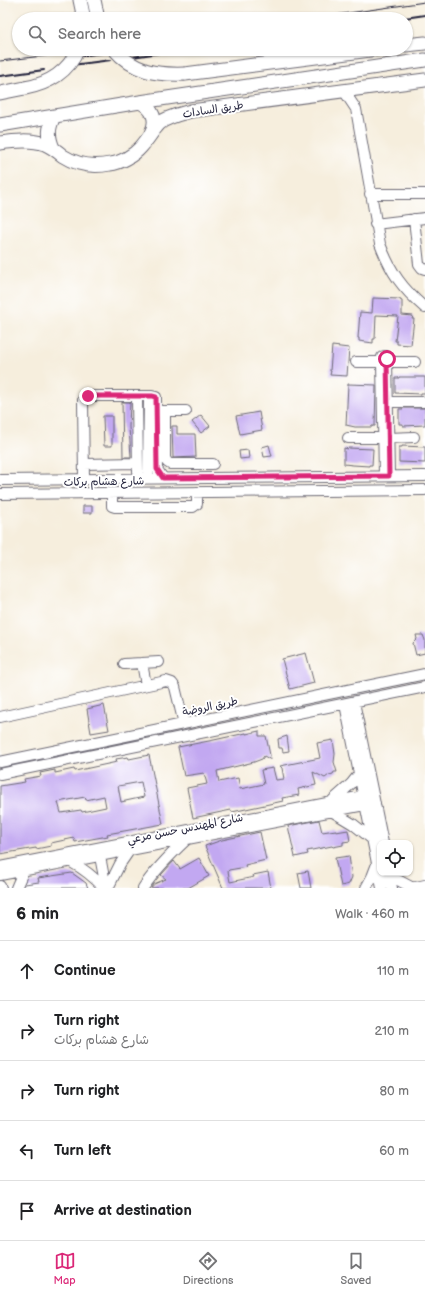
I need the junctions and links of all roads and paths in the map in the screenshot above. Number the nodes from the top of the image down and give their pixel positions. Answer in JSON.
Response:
{"nodes":[{"id":1,"x":80,"y":0,"type":"edge"},
{"id":2,"x":94,"y":0,"type":"edge"},
{"id":3,"x":83,"y":12,"type":"edge"},
{"id":4,"x":97,"y":12,"type":"edge"},
{"id":5,"x":425,"y":43,"type":"edge"},
{"id":6,"x":413,"y":44,"type":"edge"},
{"id":7,"x":74,"y":56,"type":"edge"},
{"id":8,"x":121,"y":56,"type":"edge"},
{"id":9,"x":324,"y":56,"type":"edge"},
{"id":10,"x":425,"y":60,"type":"edge"},
{"id":11,"x":425,"y":80,"type":"edge"},
{"id":12,"x":364,"y":88,"type":"junction"},
{"id":13,"x":344,"y":91,"type":"junction"},
{"id":14,"x":0,"y":93,"type":"edge"},
{"id":15,"x":187,"y":96,"type":"junction"},
{"id":16,"x":140,"y":102,"type":"junction"},
{"id":17,"x":356,"y":109,"type":"junction"},
{"id":18,"x":191,"y":111,"type":"junction"},
{"id":19,"x":54,"y":117,"type":"junction"},
{"id":20,"x":0,"y":125,"type":"edge"},
{"id":21,"x":150,"y":135,"type":"junction"},
{"id":22,"x":0,"y":143,"type":"edge"},
{"id":23,"x":53,"y":148,"type":"junction"},
{"id":24,"x":370,"y":194,"type":"junction"},
{"id":25,"x":425,"y":194,"type":"edge"},
{"id":26,"x":425,"y":218,"type":"edge"},
{"id":27,"x":414,"y":219,"type":"junction"},
{"id":28,"x":376,"y":224,"type":"junction"},
{"id":29,"x":420,"y":232,"type":"edge"},
{"id":30,"x":425,"y":269,"type":"edge"},
{"id":31,"x":425,"y":308,"type":"edge"},
{"id":32,"x":356,"y":362,"type":"dead end"},
{"id":33,"x":385,"y":362,"type":"junction"},
{"id":34,"x":415,"y":362,"type":"dead end"},
{"id":35,"x":137,"y":396,"type":"junction"},
{"id":36,"x":149,"y":396,"type":"junction"},
{"id":37,"x":388,"y":402,"type":"junction"},
{"id":38,"x":425,"y":402,"type":"edge"},
{"id":39,"x":161,"y":411,"type":"junction"},
{"id":40,"x":186,"y":411,"type":"dead end"},
{"id":41,"x":414,"y":437,"type":"dead end"},
{"id":42,"x":348,"y":438,"type":"dead end"},
{"id":43,"x":386,"y":438,"type":"junction"},
{"id":44,"x":84,"y":464,"type":"junction"},
{"id":45,"x":137,"y":468,"type":"junction"},
{"id":46,"x":386,"y":476,"type":"junction"},
{"id":47,"x":425,"y":476,"type":"edge"},
{"id":48,"x":309,"y":477,"type":"junction"},
{"id":49,"x":148,"y":478,"type":"junction"},
{"id":50,"x":163,"y":478,"type":"junction"},
{"id":51,"x":208,"y":478,"type":"junction"},
{"id":52,"x":84,"y":479,"type":"junction"},
{"id":53,"x":125,"y":479,"type":"junction"},
{"id":54,"x":0,"y":480,"type":"edge"},
{"id":55,"x":425,"y":490,"type":"edge"},
{"id":56,"x":310,"y":491,"type":"junction"},
{"id":57,"x":197,"y":492,"type":"junction"},
{"id":58,"x":112,"y":493,"type":"junction"},
{"id":59,"x":0,"y":494,"type":"edge"},
{"id":60,"x":159,"y":662,"type":"dead end"},
{"id":61,"x":142,"y":663,"type":"junction"},
{"id":62,"x":124,"y":664,"type":"dead end"},
{"id":63,"x":425,"y":674,"type":"edge"},
{"id":64,"x":146,"y":685,"type":"junction"},
{"id":65,"x":425,"y":688,"type":"edge"},
{"id":66,"x":350,"y":703,"type":"junction"},
{"id":67,"x":240,"y":712,"type":"junction"},
{"id":68,"x":0,"y":716,"type":"edge"},
{"id":69,"x":209,"y":719,"type":"junction"},
{"id":70,"x":184,"y":724,"type":"junction"},
{"id":71,"x":243,"y":724,"type":"junction"},
{"id":72,"x":212,"y":731,"type":"junction"},
{"id":73,"x":0,"y":762,"type":"edge"},
{"id":74,"x":0,"y":774,"type":"edge"},
{"id":75,"x":360,"y":774,"type":"junction"},
{"id":76,"x":369,"y":799,"type":"junction"},
{"id":77,"x":331,"y":807,"type":"junction"},
{"id":78,"x":372,"y":839,"type":"junction"},
{"id":79,"x":186,"y":840,"type":"junction"},
{"id":80,"x":381,"y":840,"type":"edge"},
{"id":81,"x":129,"y":851,"type":"junction"},
{"id":82,"x":99,"y":852,"type":"junction"},
{"id":83,"x":71,"y":862,"type":"junction"},
{"id":84,"x":377,"y":864,"type":"joint"},
{"id":85,"x":0,"y":866,"type":"edge"},
{"id":86,"x":23,"y":872,"type":"junction"},
{"id":87,"x":0,"y":875,"type":"edge"},
{"id":88,"x":380,"y":876,"type":"edge"},
{"id":89,"x":390,"y":876,"type":"edge"},
{"id":90,"x":392,"y":876,"type":"edge"},
{"id":91,"x":425,"y":885,"type":"edge"},
{"id":92,"x":16,"y":888,"type":"edge"},
{"id":93,"x":106,"y":888,"type":"edge"},
{"id":94,"x":144,"y":888,"type":"edge"},
{"id":95,"x":366,"y":888,"type":"edge"},
{"id":96,"x":382,"y":888,"type":"edge"},
{"id":97,"x":392,"y":888,"type":"edge"},
{"id":98,"x":412,"y":888,"type":"edge"}],
"edges":[{"from":1,"to":3,"type":"main road"},
{"from":2,"to":4,"type":"main road"},
{"from":5,"to":6,"type":"main road"},
{"from":7,"to":14,"type":"main road","bridge":true},
{"from":8,"to":9,"type":"main road","bridge":true},
{"from":10,"to":15,"type":"main road","name":"طريق السادات"},
{"from":11,"to":12,"type":"main road","name":"طريق السادات"},
{"from":12,"to":13,"type":"main road","name":"طريق السادات"},
{"from":12,"to":17,"type":"street"},
{"from":13,"to":17,"type":"street"},
{"from":13,"to":18,"type":"main road","name":"طريق السادات"},
{"from":15,"to":16,"type":"main road","name":"طريق السادات"},
{"from":15,"to":18,"type":"main road"},
{"from":16,"to":19,"type":"main road","name":"طريق السادات"},
{"from":16,"to":21,"type":"main road"},
{"from":17,"to":24,"type":"street"},
{"from":18,"to":21,"type":"main road","name":"طريق السادات"},
{"from":19,"to":20,"type":"main road","name":"طريق السادات"},
{"from":19,"to":23,"type":"main road"},
{"from":21,"to":23,"type":"main road","name":"طريق السادات"},
{"from":22,"to":23,"type":"main road","name":"طريق السادات"},
{"from":24,"to":25,"type":"street"},
{"from":24,"to":28,"type":"street"},
{"from":26,"to":27,"type":"street"},
{"from":27,"to":28,"type":"street"},
{"from":27,"to":29,"type":"street"},
{"from":28,"to":31,"type":"street"},
{"from":29,"to":30,"type":"street"},
{"from":32,"to":33,"type":"street"},
{"from":33,"to":34,"type":"street"},
{"from":33,"to":37,"type":"street"},
{"from":33,"to":43,"type":"street"},
{"from":35,"to":36,"type":"street"},
{"from":35,"to":44,"type":"street"},
{"from":35,"to":45,"type":"street"},
{"from":36,"to":39,"type":"street"},
{"from":36,"to":49,"type":"street"},
{"from":37,"to":38,"type":"street"},
{"from":37,"to":43,"type":"street"},
{"from":39,"to":40,"type":"street"},
{"from":39,"to":50,"type":"street"},
{"from":39,"to":51,"type":"street"},
{"from":41,"to":43,"type":"street"},
{"from":42,"to":43,"type":"street"},
{"from":43,"to":46,"type":"street"},
{"from":44,"to":45,"type":"street"},
{"from":44,"to":52,"type":"street"},
{"from":45,"to":49,"type":"street"},
{"from":45,"to":53,"type":"street"},
{"from":46,"to":47,"type":"street","name":"شارع هشام بركات"},
{"from":46,"to":48,"type":"street","name":"شارع هشام بركات"},
{"from":48,"to":51,"type":"street","name":"شارع هشام بركات"},
{"from":48,"to":56,"type":"street"},
{"from":49,"to":50,"type":"street","name":"شارع هشام بركات"},
{"from":49,"to":53,"type":"street","name":"شارع هشام بركات"},
{"from":50,"to":51,"type":"street","name":"شارع هشام بركات"},
{"from":52,"to":53,"type":"street","name":"شارع هشام بركات"},
{"from":52,"to":54,"type":"street","name":"شارع هشام بركات"},
{"from":55,"to":56,"type":"street","name":"شارع هشام بركات"},
{"from":56,"to":57,"type":"street","name":"شارع هشام بركات"},
{"from":57,"to":58,"type":"street","name":"شارع هشام بركات"},
{"from":57,"to":58,"type":"street"},
{"from":58,"to":59,"type":"street","name":"شارع هشام بركات"},
{"from":60,"to":61,"type":"street"},
{"from":61,"to":62,"type":"street"},
{"from":61,"to":64,"type":"street"},
{"from":63,"to":67,"type":"street","name":"طريق الروضة"},
{"from":64,"to":68,"type":"street"},
{"from":64,"to":70,"type":"street"},
{"from":65,"to":66,"type":"street"},
{"from":66,"to":71,"type":"street"},
{"from":66,"to":75,"type":"street"},
{"from":66,"to":76,"type":"street"},
{"from":67,"to":69,"type":"street","name":"طريق الروضة"},
{"from":67,"to":71,"type":"street"},
{"from":69,"to":70,"type":"street","name":"طريق الروضة"},
{"from":69,"to":72,"type":"street"},
{"from":70,"to":73,"type":"street","name":"طريق الروضة"},
{"from":71,"to":72,"type":"street"},
{"from":72,"to":74,"type":"street"},
{"from":75,"to":76,"type":"street"},
{"from":75,"to":77,"type":"street"},
{"from":76,"to":77,"type":"street","name":"شارع المهندس حسن مرعي"},
{"from":76,"to":78,"type":"street"},
{"from":76,"to":80,"type":"street"},
{"from":77,"to":78,"type":"street"},
{"from":77,"to":79,"type":"street","name":"شارع المهندس حسن مرعي"},
{"from":77,"to":82,"type":"street","name":"شارع المهندس حسن مرعي"},
{"from":78,"to":84,"type":"street"},
{"from":79,"to":81,"type":"street","name":"شارع المهندس حسن مرعي"},
{"from":79,"to":94,"type":"street"},
{"from":81,"to":82,"type":"street","name":"شارع المهندس حسن مرعي"},
{"from":81,"to":93,"type":"street"},
{"from":82,"to":83,"type":"street","name":"شارع المهندس حسن مرعي"},
{"from":82,"to":85,"type":"street","name":"شارع المهندس حسن مرعي"},
{"from":82,"to":93,"type":"street"},
{"from":83,"to":86,"type":"street","name":"شارع المهندس حسن مرعي"},
{"from":83,"to":93,"type":"street"},
{"from":84,"to":95,"type":"street"},
{"from":86,"to":87,"type":"street","name":"شارع المهندس حسن مرعي"},
{"from":86,"to":92,"type":"street"},
{"from":88,"to":96,"type":"street"},
{"from":89,"to":97,"type":"street"},
{"from":90,"to":98,"type":"street"},
{"from":91,"to":98,"type":"street"}]}
